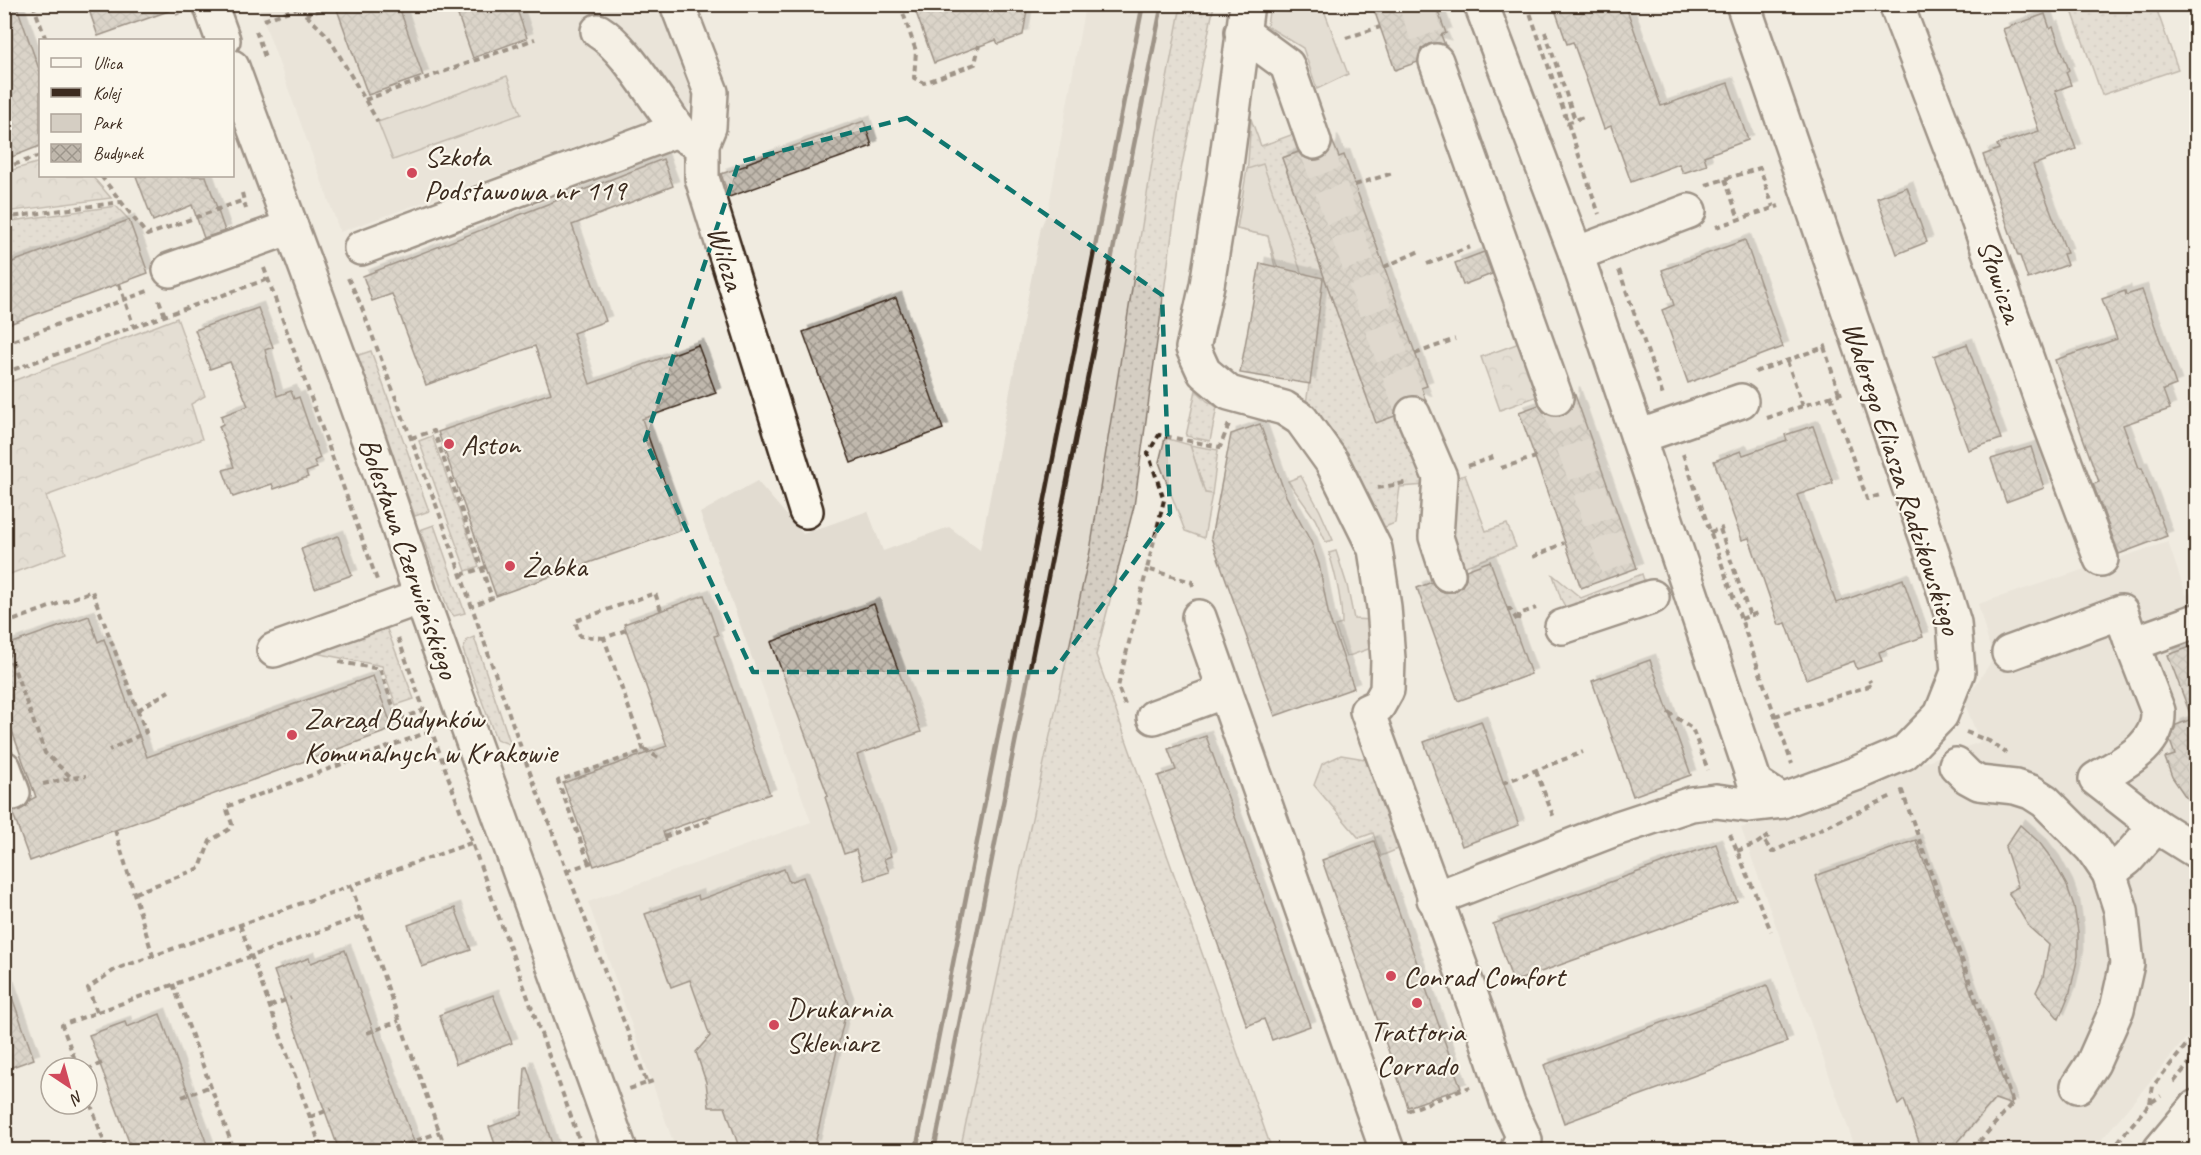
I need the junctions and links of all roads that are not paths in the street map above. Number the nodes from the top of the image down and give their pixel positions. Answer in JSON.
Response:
{"nodes":[{"id":1,"x":210,"y":4,"type":"edge"},
{"id":2,"x":678,"y":4,"type":"edge"},
{"id":3,"x":1481,"y":4,"type":"edge"},
{"id":4,"x":1743,"y":4,"type":"edge"},
{"id":5,"x":1896,"y":4,"type":"edge"},
{"id":6,"x":1245,"y":18,"type":"edge"},
{"id":7,"x":598,"y":31,"type":"dead end"},
{"id":8,"x":223,"y":39,"type":"edge"},
{"id":9,"x":1436,"y":61,"type":"tunnel mouth"},
{"id":10,"x":234,"y":73,"type":"edge"},
{"id":11,"x":689,"y":137,"type":"junction"},
{"id":12,"x":1314,"y":142,"type":"tunnel mouth"},
{"id":13,"x":1697,"y":221,"type":"road end"},
{"id":14,"x":291,"y":226,"type":"junction"},
{"id":15,"x":1576,"y":254,"type":"junction"},
{"id":16,"x":354,"y":261,"type":"road end"},
{"id":17,"x":170,"y":270,"type":"road end"},
{"id":18,"x":1556,"y":398,"type":"tunnel mouth"},
{"id":19,"x":1750,"y":411,"type":"road end"},
{"id":20,"x":1413,"y":414,"type":"tunnel mouth"},
{"id":21,"x":1638,"y":437,"type":"junction"},
{"id":22,"x":806,"y":511,"type":"dead end"},
{"id":23,"x":2101,"y":559,"type":"dead end"},
{"id":24,"x":1448,"y":574,"type":"dead end"},
{"id":25,"x":421,"y":597,"type":"junction"},
{"id":26,"x":1652,"y":597,"type":"dead end"},
{"id":27,"x":1199,"y":616,"type":"road end"},
{"id":28,"x":1551,"y":617,"type":"road end"},
{"id":29,"x":2196,"y":621,"type":"edge"},
{"id":30,"x":2132,"y":644,"type":"junction"},
{"id":31,"x":285,"y":647,"type":"road end"},
{"id":32,"x":2009,"y":653,"type":"dead end"},
{"id":33,"x":1225,"y":691,"type":"junction"},
{"id":34,"x":1140,"y":712,"type":"road end"},
{"id":35,"x":1956,"y":765,"type":"dead end"},
{"id":36,"x":1782,"y":801,"type":"junction"},
{"id":37,"x":2156,"y":826,"type":"junction"},
{"id":38,"x":2196,"y":851,"type":"edge"},
{"id":39,"x":2196,"y":872,"type":"edge"},
{"id":40,"x":2109,"y":873,"type":"junction"},
{"id":41,"x":1434,"y":899,"type":"junction"},
{"id":42,"x":2078,"y":1086,"type":"dead end"},
{"id":43,"x":2196,"y":1107,"type":"edge"},
{"id":44,"x":1516,"y":1147,"type":"edge"},
{"id":45,"x":620,"y":1150,"type":"edge"},
{"id":46,"x":1387,"y":1150,"type":"edge"},
{"id":47,"x":2160,"y":1150,"type":"edge"}],
"edges":[{"from":1,"to":8,"type":"street"},
{"from":2,"to":11,"type":"street","name":"Wilcza"},
{"from":3,"to":15,"type":"street"},
{"from":4,"to":36,"type":"street","name":"Walerego Eliasza Radzikowskiego"},
{"from":5,"to":23,"type":"street","name":"Słowicza"},
{"from":6,"to":12,"type":"street"},
{"from":6,"to":41,"type":"street"},
{"from":7,"to":11,"type":"street"},
{"from":9,"to":18,"type":"street"},
{"from":10,"to":14,"type":"street","name":"Bolesława Czerwieńskiego"},
{"from":11,"to":16,"type":"street"},
{"from":11,"to":22,"type":"street","name":"Wilcza"},
{"from":13,"to":15,"type":"street"},
{"from":14,"to":17,"type":"street"},
{"from":14,"to":25,"type":"street","name":"Bolesława Czerwieńskiego"},
{"from":15,"to":21,"type":"street"},
{"from":19,"to":21,"type":"street"},
{"from":20,"to":24,"type":"street"},
{"from":21,"to":36,"type":"street"},
{"from":25,"to":31,"type":"street"},
{"from":25,"to":45,"type":"street","name":"Bolesława Czerwieńskiego"},
{"from":26,"to":28,"type":"street"},
{"from":27,"to":33,"type":"street"},
{"from":29,"to":30,"type":"street"},
{"from":30,"to":32,"type":"street"},
{"from":30,"to":37,"type":"street"},
{"from":33,"to":34,"type":"street"},
{"from":33,"to":46,"type":"street"},
{"from":35,"to":40,"type":"street"},
{"from":36,"to":41,"type":"street","name":"Walerego Eliasza Radzikowskiego"},
{"from":37,"to":38,"type":"street"},
{"from":37,"to":39,"type":"street"},
{"from":37,"to":40,"type":"street"},
{"from":40,"to":42,"type":"street"},
{"from":41,"to":44,"type":"street"},
{"from":43,"to":47,"type":"street"}]}
